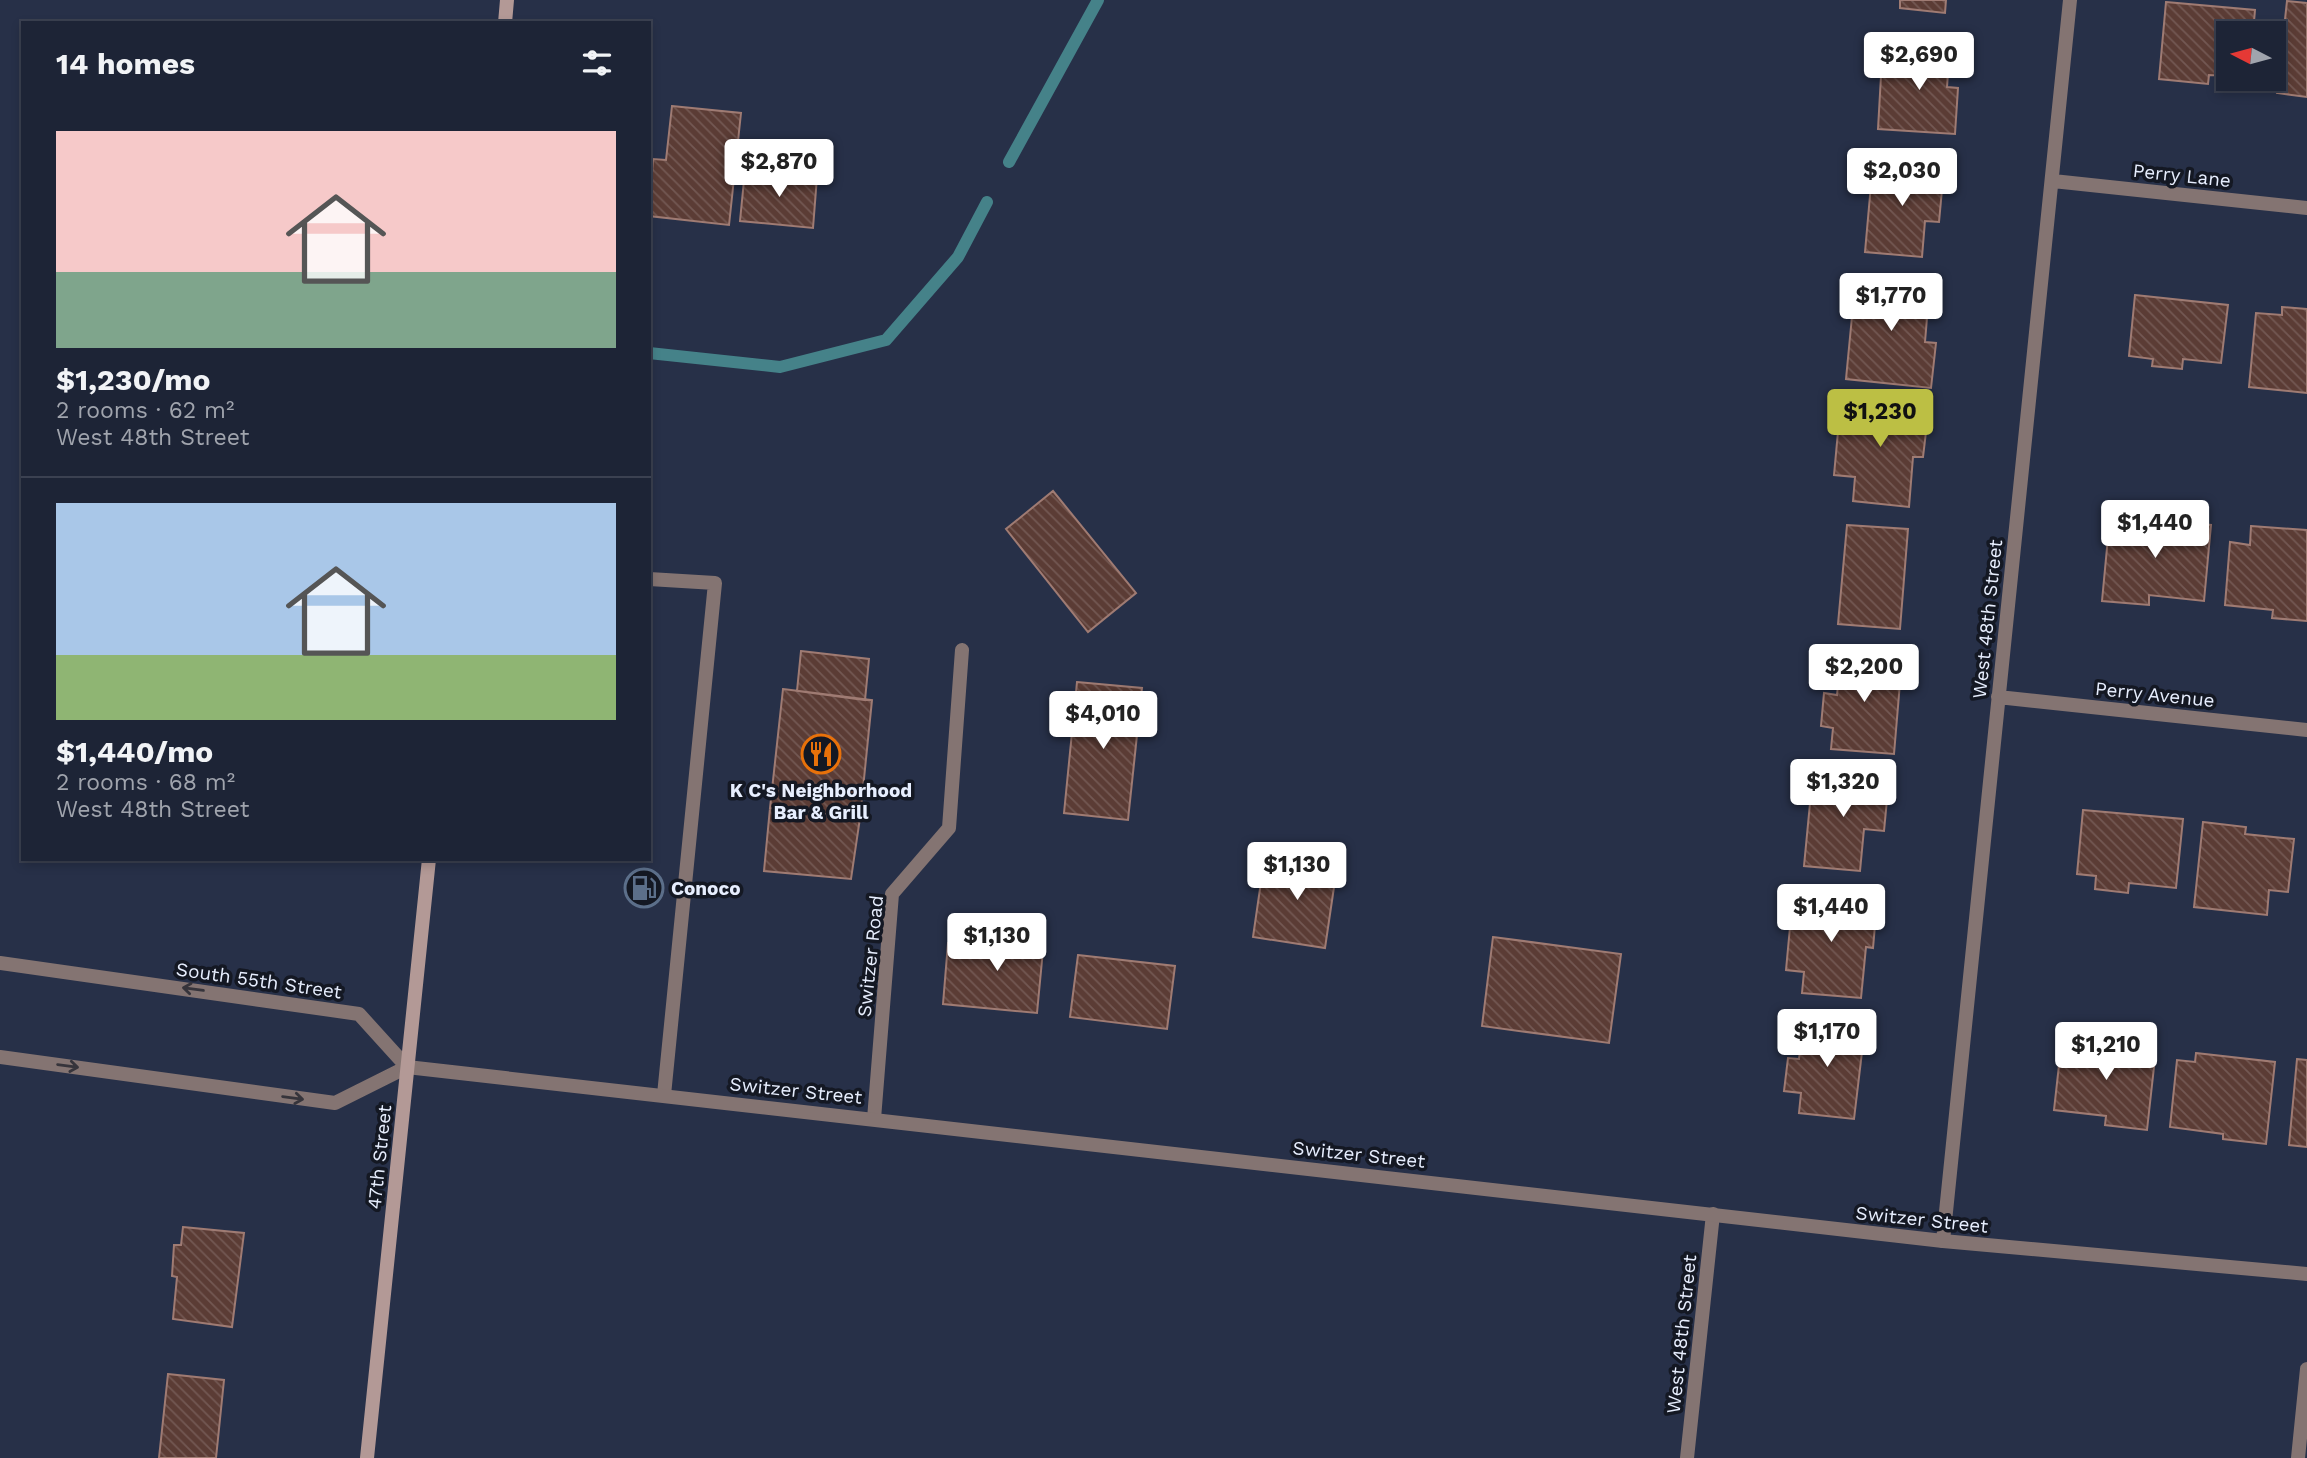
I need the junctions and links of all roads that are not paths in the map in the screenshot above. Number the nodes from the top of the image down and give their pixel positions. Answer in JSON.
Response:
{"nodes":[{"id":1,"x":507,"y":0,"type":"edge"},
{"id":2,"x":2070,"y":0,"type":"edge"},
{"id":3,"x":505,"y":21,"type":"edge"},
{"id":4,"x":2053,"y":181,"type":"junction"},
{"id":5,"x":2307,"y":208,"type":"edge"},
{"id":6,"x":651,"y":579,"type":"edge"},
{"id":7,"x":962,"y":650,"type":"dead end"},
{"id":8,"x":1998,"y":697,"type":"junction"},
{"id":9,"x":2307,"y":730,"type":"edge"},
{"id":10,"x":429,"y":861,"type":"edge"},
{"id":11,"x":0,"y":963,"type":"edge"},
{"id":12,"x":0,"y":1057,"type":"edge"},
{"id":13,"x":407,"y":1067,"type":"junction"},
{"id":14,"x":664,"y":1095,"type":"junction"},
{"id":15,"x":874,"y":1119,"type":"junction"},
{"id":16,"x":1713,"y":1214,"type":"junction"},
{"id":17,"x":1943,"y":1241,"type":"junction"},
{"id":18,"x":2307,"y":1275,"type":"edge"},
{"id":19,"x":2307,"y":1369,"type":"edge"},
{"id":20,"x":367,"y":1458,"type":"edge"},
{"id":21,"x":1688,"y":1458,"type":"edge"},
{"id":22,"x":2298,"y":1458,"type":"edge"}],
"edges":[{"from":1,"to":3,"type":"main road"},
{"from":2,"to":4,"type":"street","name":"West 48th Street"},
{"from":4,"to":5,"type":"street","name":"Perry Lane"},
{"from":4,"to":8,"type":"street","name":"West 48th Street"},
{"from":6,"to":14,"type":"street"},
{"from":7,"to":15,"type":"street","name":"Switzer Road"},
{"from":8,"to":9,"type":"street","name":"Perry Avenue"},
{"from":8,"to":17,"type":"street","name":"West 48th Street"},
{"from":10,"to":13,"type":"main road","name":"47th Street"},
{"from":13,"to":11,"type":"street","name":"South 55th Street","one_way":true},
{"from":12,"to":13,"type":"street","one_way":true},
{"from":13,"to":14,"type":"street","name":"Switzer Street"},
{"from":13,"to":20,"type":"main road","name":"47th Street"},
{"from":14,"to":15,"type":"street","name":"Switzer Street"},
{"from":15,"to":16,"type":"street","name":"Switzer Street"},
{"from":16,"to":17,"type":"street","name":"Switzer Street"},
{"from":16,"to":21,"type":"street","name":"West 48th Street"},
{"from":17,"to":18,"type":"street","name":"Switzer Street"},
{"from":19,"to":22,"type":"street"}]}
